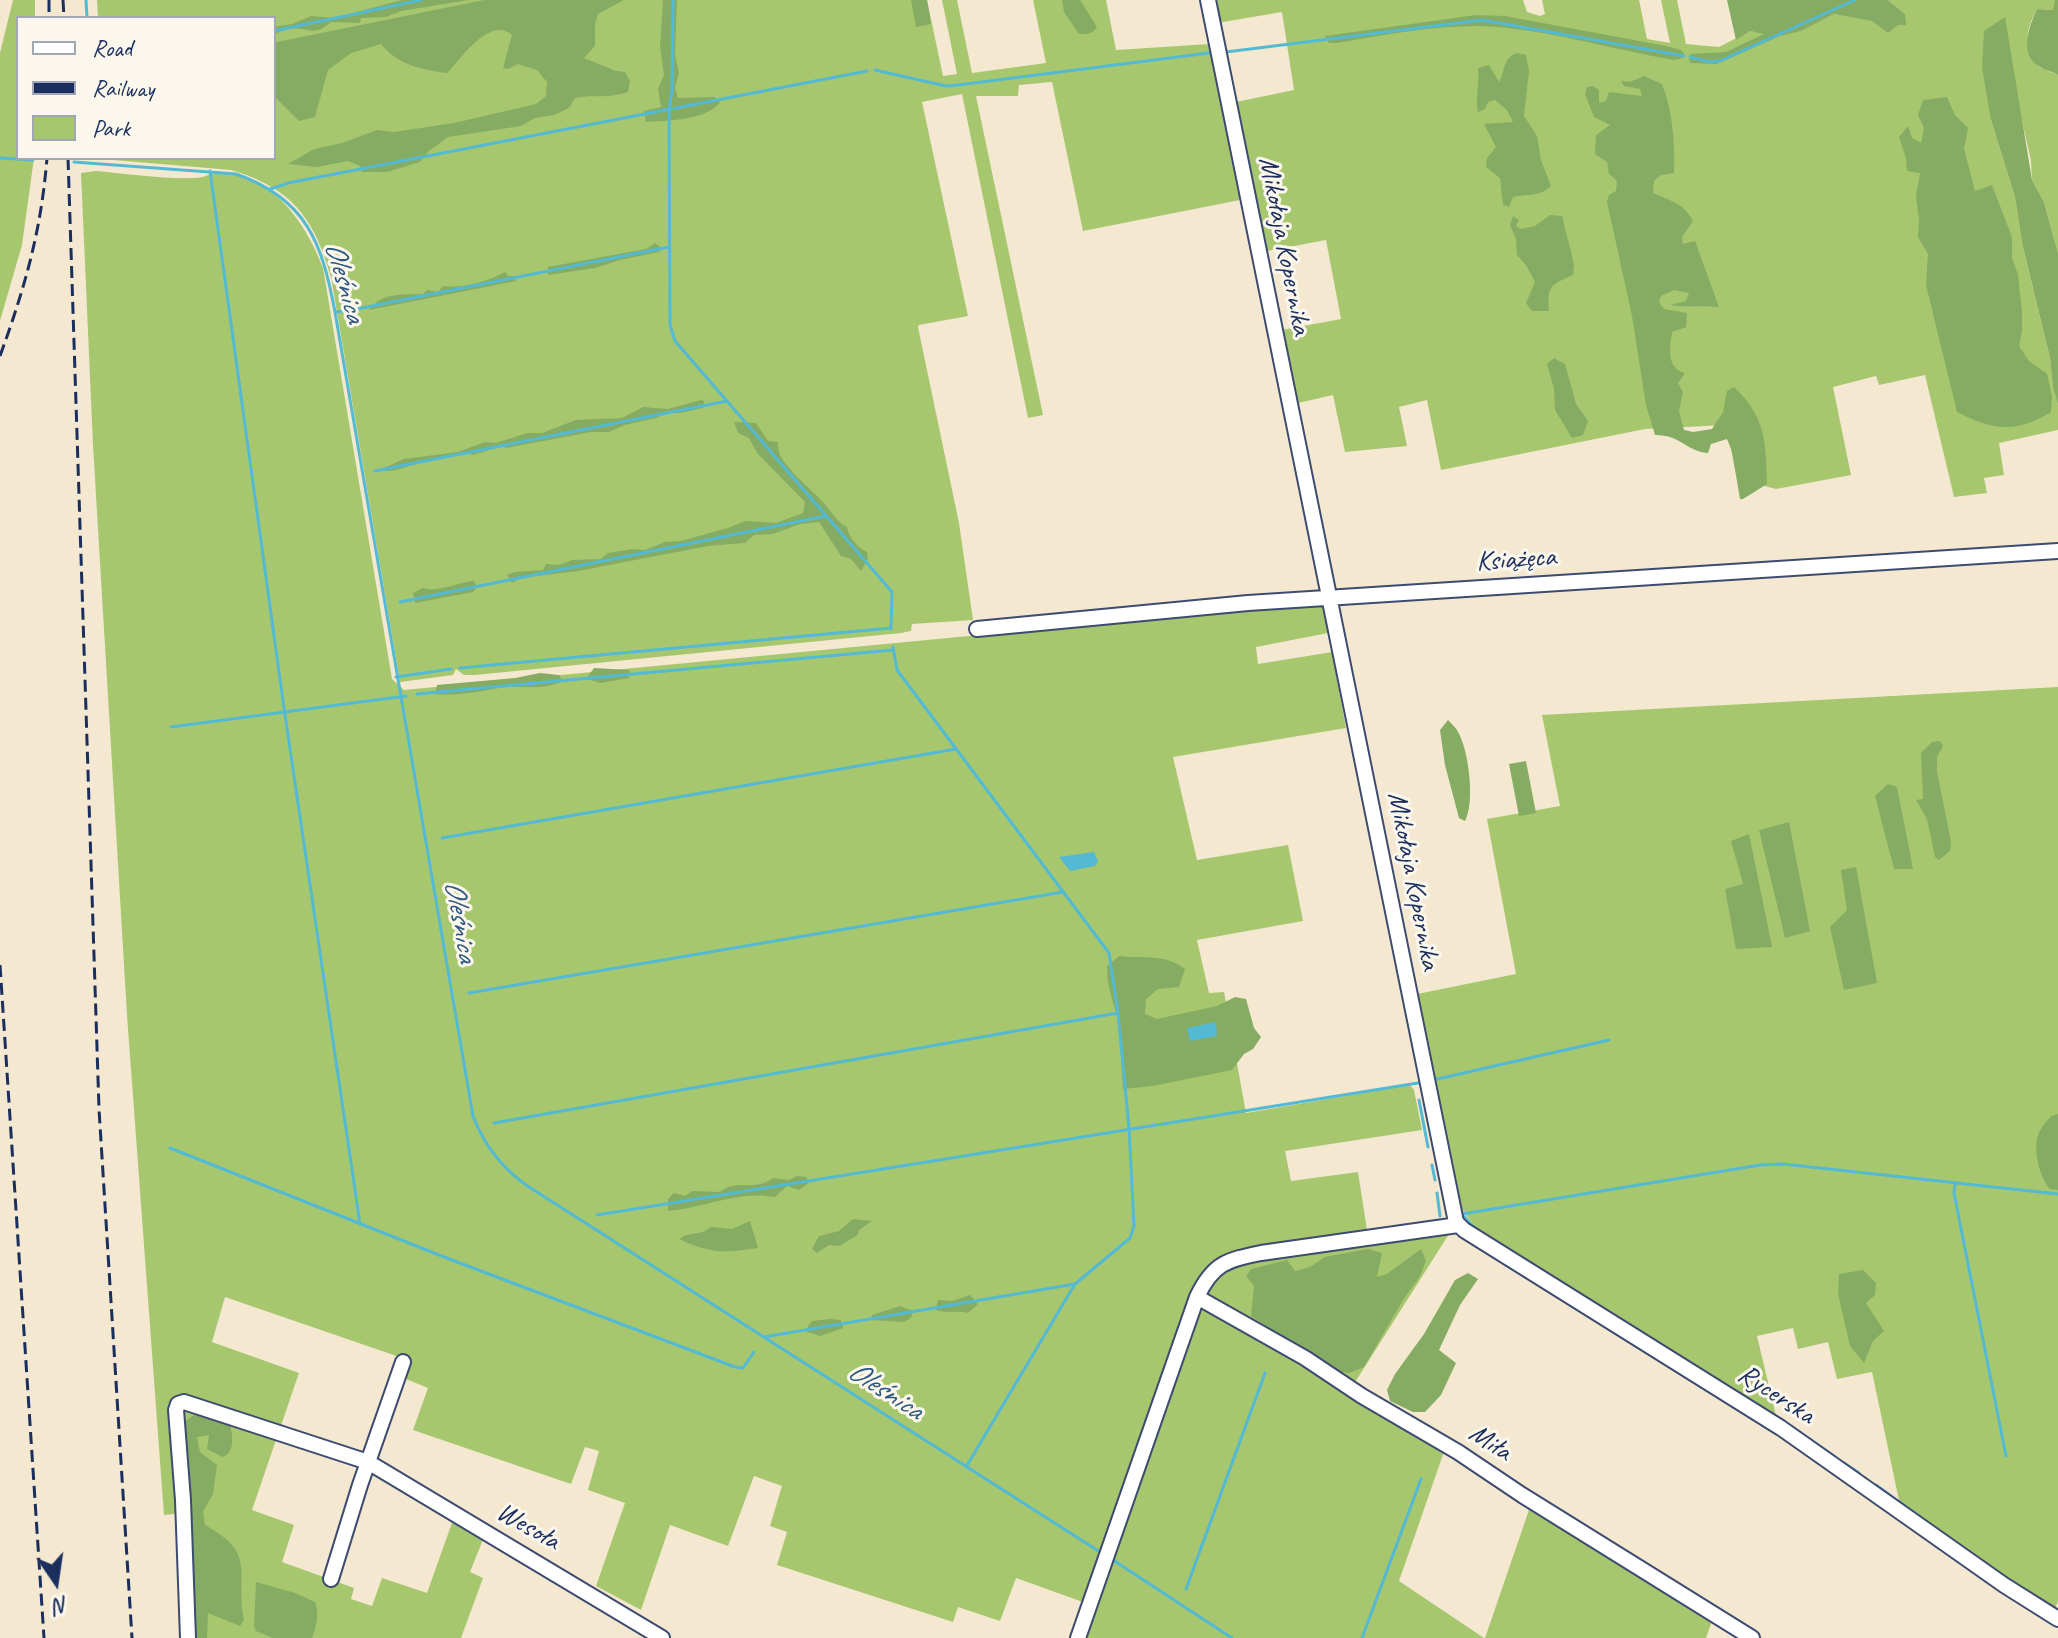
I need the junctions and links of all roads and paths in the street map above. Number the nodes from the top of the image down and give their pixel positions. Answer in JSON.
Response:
{"nodes":[{"id":1,"x":1208,"y":0,"type":"edge"},
{"id":2,"x":2058,"y":551,"type":"edge"},
{"id":3,"x":1329,"y":599,"type":"junction"},
{"id":4,"x":977,"y":629,"type":"dead end"},
{"id":5,"x":1458,"y":1225,"type":"junction"},
{"id":6,"x":1197,"y":1297,"type":"junction"},
{"id":7,"x":403,"y":1362,"type":"dead end"},
{"id":8,"x":368,"y":1462,"type":"junction"},
{"id":9,"x":331,"y":1579,"type":"dead end"},
{"id":10,"x":2058,"y":1619,"type":"edge"},
{"id":11,"x":188,"y":1638,"type":"edge"},
{"id":12,"x":662,"y":1638,"type":"edge"},
{"id":13,"x":1078,"y":1638,"type":"edge"},
{"id":14,"x":1752,"y":1638,"type":"edge"}],
"edges":[{"from":1,"to":3,"type":"street","name":"Mikołaja Kopernika"},
{"from":2,"to":3,"type":"street","name":"Książęca"},
{"from":3,"to":4,"type":"street","name":"Książęca"},
{"from":3,"to":5,"type":"street","name":"Mikołaja Kopernika"},
{"from":5,"to":6,"type":"street"},
{"from":5,"to":10,"type":"street","name":"Rycerska"},
{"from":6,"to":13,"type":"street"},
{"from":6,"to":14,"type":"street","name":"Miła"},
{"from":7,"to":8,"type":"street"},
{"from":8,"to":9,"type":"street"},
{"from":8,"to":11,"type":"street","name":"Wesoła"},
{"from":8,"to":12,"type":"street","name":"Wesoła"}]}
